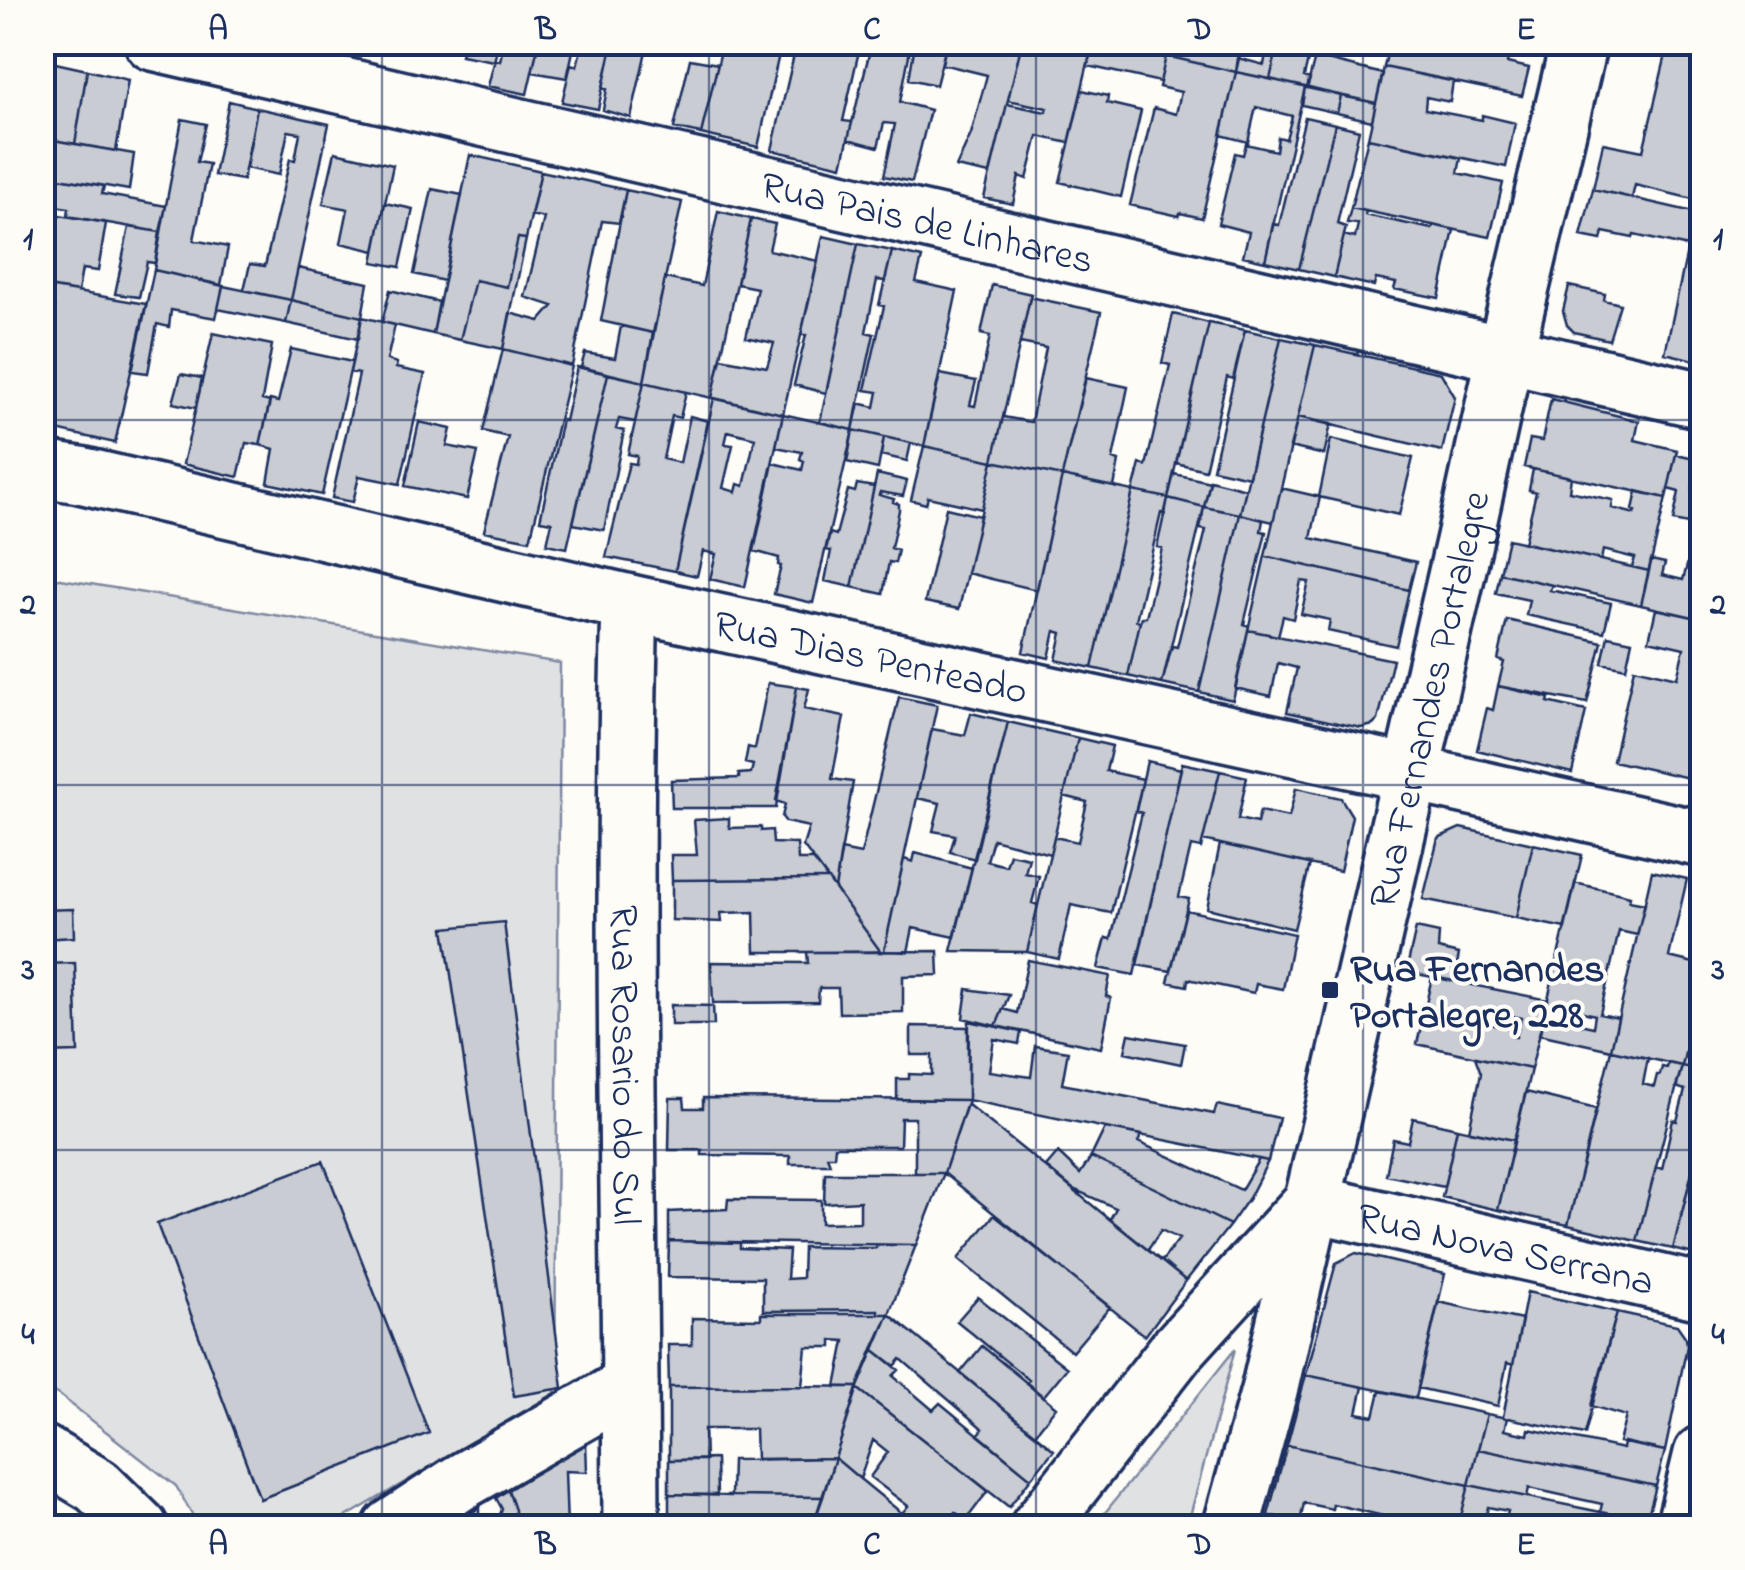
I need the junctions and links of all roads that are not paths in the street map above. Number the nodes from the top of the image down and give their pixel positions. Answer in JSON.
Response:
{"nodes":[{"id":1,"x":152,"y":42,"type":"edge"},
{"id":2,"x":1579,"y":42,"type":"edge"},
{"id":3,"x":1504,"y":354,"type":"junction"},
{"id":4,"x":1702,"y":400,"type":"edge"},
{"id":5,"x":42,"y":469,"type":"edge"},
{"id":6,"x":630,"y":603,"type":"junction"},
{"id":7,"x":1410,"y":773,"type":"junction"},
{"id":8,"x":1702,"y":840,"type":"edge"},
{"id":9,"x":1311,"y":1203,"type":"junction"},
{"id":10,"x":1702,"y":1292,"type":"edge"},
{"id":11,"x":1177,"y":1350,"type":"junction"},
{"id":12,"x":630,"y":1385,"type":"junction"},
{"id":13,"x":1270,"y":1387,"type":"junction"},
{"id":14,"x":42,"y":1453,"type":"edge"},
{"id":15,"x":1702,"y":1454,"type":"edge"},
{"id":16,"x":140,"y":1528,"type":"edge"},
{"id":17,"x":391,"y":1528,"type":"edge"},
{"id":18,"x":631,"y":1528,"type":"edge"},
{"id":19,"x":1038,"y":1528,"type":"edge"},
{"id":20,"x":1231,"y":1528,"type":"edge"},
{"id":21,"x":1684,"y":1528,"type":"edge"}],
"edges":[{"from":1,"to":3,"type":"street","name":"Rua Pais de Linhares"},
{"from":2,"to":3,"type":"street","name":"Rua Fernandes Portalegre"},
{"from":3,"to":4,"type":"street","name":"Rua Pais de Linhares"},
{"from":3,"to":7,"type":"street","name":"Rua Fernandes Portalegre"},
{"from":5,"to":6,"type":"street","name":"Rua Dias Penteado"},
{"from":6,"to":7,"type":"street","name":"Rua Dias Penteado"},
{"from":6,"to":12,"type":"street","name":"Rua Rosario do Sul"},
{"from":7,"to":8,"type":"street","name":"Rua Dias Penteado"},
{"from":7,"to":9,"type":"street","name":"Rua Fernandes Portalegre"},
{"from":9,"to":10,"type":"street","name":"Rua Nova Serrana"},
{"from":9,"to":11,"type":"street"},
{"from":9,"to":13,"type":"street","name":"Rua Fernandes Portalegre"},
{"from":11,"to":13,"type":"street"},
{"from":11,"to":19,"type":"street"},
{"from":12,"to":17,"type":"street"},
{"from":12,"to":18,"type":"street","name":"Rua Rosario do Sul"},
{"from":13,"to":20,"type":"street","name":"Rua Fernandes Portalegre"},
{"from":14,"to":16,"type":"street"},
{"from":15,"to":21,"type":"street"}]}
